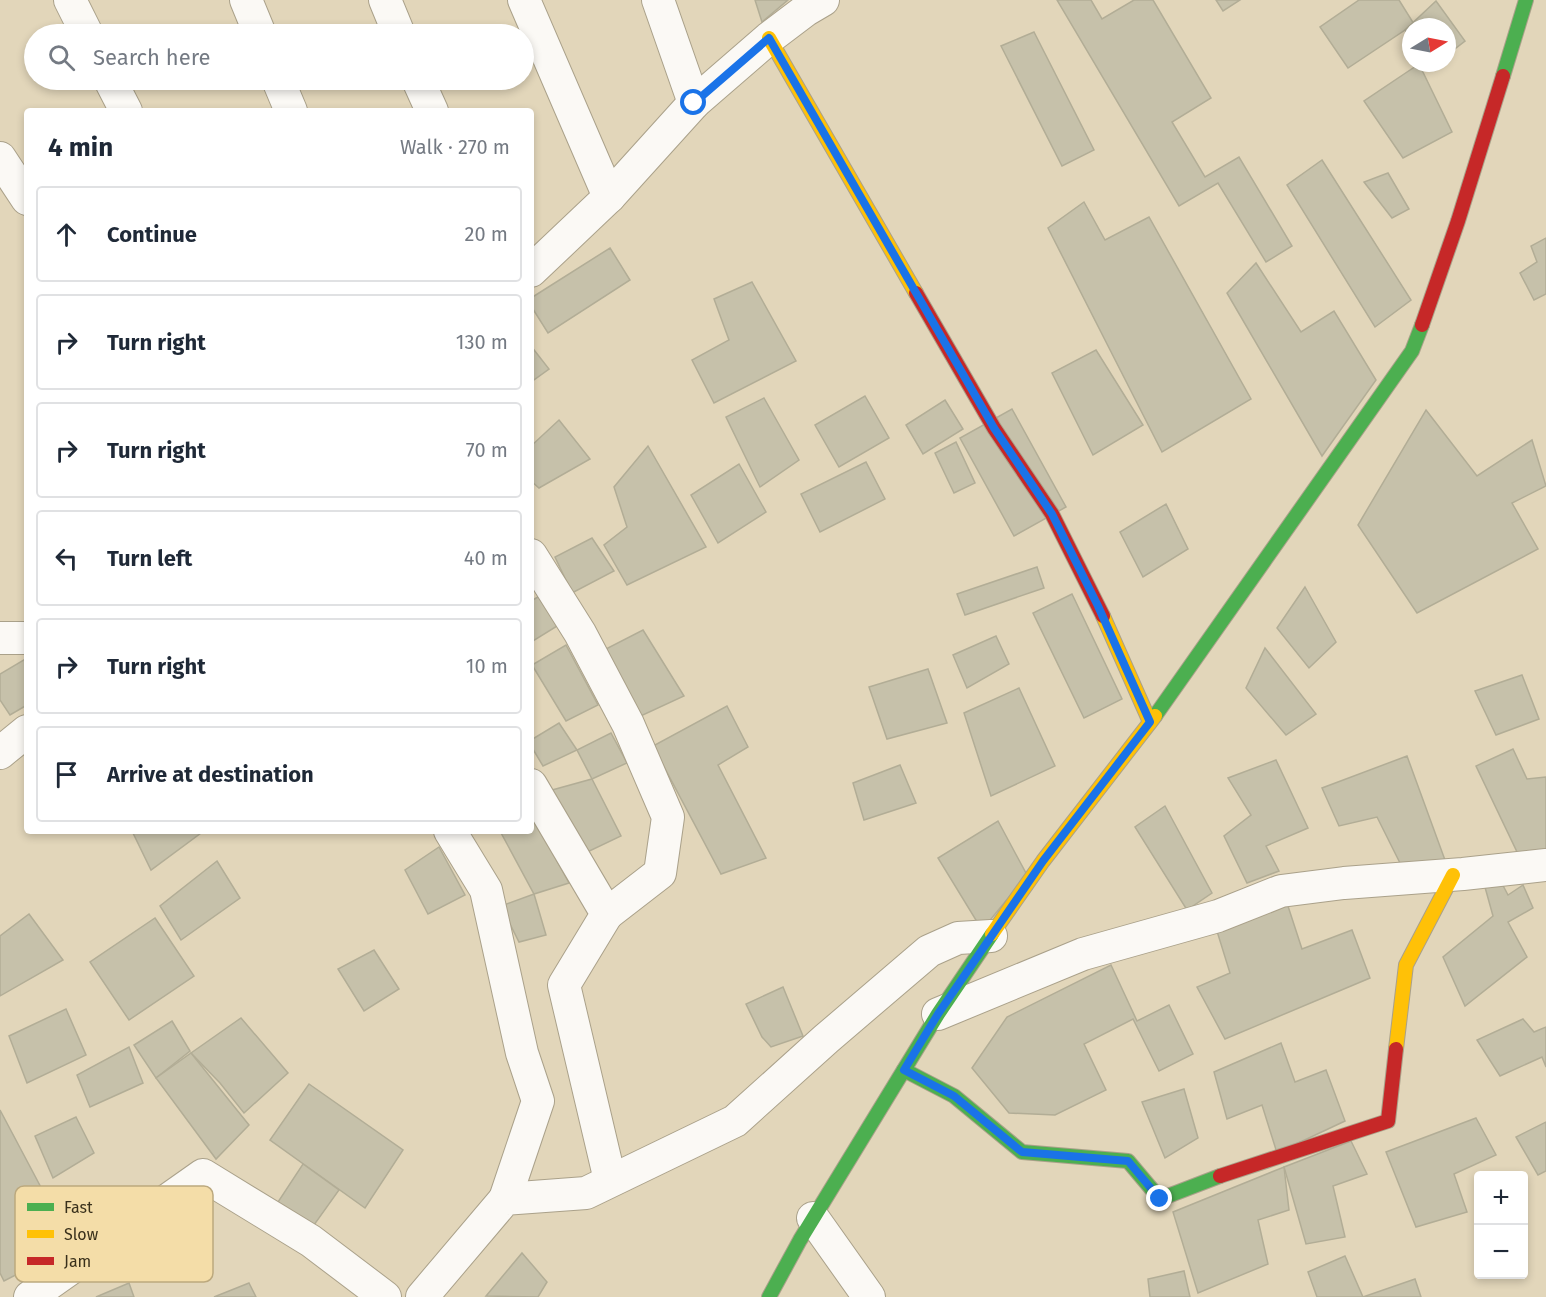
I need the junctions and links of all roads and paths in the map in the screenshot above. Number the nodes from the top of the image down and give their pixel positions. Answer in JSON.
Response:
{"nodes":[{"id":1,"x":70,"y":0,"type":"edge"},
{"id":2,"x":246,"y":0,"type":"edge"},
{"id":3,"x":385,"y":0,"type":"edge"},
{"id":4,"x":524,"y":0,"type":"edge"},
{"id":5,"x":658,"y":0,"type":"edge"},
{"id":6,"x":1526,"y":0,"type":"edge"},
{"id":7,"x":811,"y":3,"type":"edge"},
{"id":8,"x":82,"y":24,"type":"edge"},
{"id":9,"x":256,"y":24,"type":"edge"},
{"id":10,"x":395,"y":24,"type":"edge"},
{"id":11,"x":769,"y":38,"type":"junction"},
{"id":12,"x":115,"y":90,"type":"edge"},
{"id":13,"x":282,"y":90,"type":"edge"},
{"id":14,"x":423,"y":90,"type":"edge"},
{"id":15,"x":694,"y":103,"type":"junction"},
{"id":16,"x":124,"y":108,"type":"edge"},
{"id":17,"x":290,"y":108,"type":"edge"},
{"id":18,"x":431,"y":108,"type":"edge"},
{"id":19,"x":0,"y":158,"type":"edge"},
{"id":20,"x":24,"y":194,"type":"edge"},
{"id":21,"x":609,"y":197,"type":"junction"},
{"id":22,"x":534,"y":267,"type":"edge"},
{"id":23,"x":534,"y":560,"type":"edge"},
{"id":24,"x":0,"y":638,"type":"edge"},
{"id":25,"x":24,"y":638,"type":"edge"},
{"id":26,"x":1150,"y":722,"type":"junction"},
{"id":27,"x":24,"y":733,"type":"edge"},
{"id":28,"x":0,"y":753,"type":"edge"},
{"id":29,"x":534,"y":789,"type":"edge"},
{"id":30,"x":452,"y":834,"type":"edge"},
{"id":31,"x":1546,"y":865,"type":"edge"},
{"id":32,"x":1453,"y":875,"type":"junction"},
{"id":33,"x":607,"y":914,"type":"junction"},
{"id":34,"x":991,"y":936,"type":"junction"},
{"id":35,"x":938,"y":1014,"type":"junction"},
{"id":36,"x":904,"y":1070,"type":"junction"},
{"id":37,"x":610,"y":1180,"type":"junction"},
{"id":38,"x":187,"y":1186,"type":"edge"},
{"id":39,"x":506,"y":1199,"type":"junction"},
{"id":40,"x":813,"y":1218,"type":"junction"},
{"id":41,"x":51,"y":1282,"type":"edge"},
{"id":42,"x":30,"y":1297,"type":"edge"},
{"id":43,"x":386,"y":1297,"type":"edge"},
{"id":44,"x":422,"y":1297,"type":"edge"},
{"id":45,"x":769,"y":1297,"type":"edge"},
{"id":46,"x":869,"y":1297,"type":"edge"}],
"edges":[{"from":1,"to":8,"type":"street"},
{"from":2,"to":9,"type":"street"},
{"from":3,"to":10,"type":"street"},
{"from":4,"to":21,"type":"street"},
{"from":5,"to":15,"type":"street"},
{"from":6,"to":26,"type":"street"},
{"from":7,"to":11,"type":"street"},
{"from":11,"to":15,"type":"street"},
{"from":11,"to":26,"type":"street"},
{"from":12,"to":16,"type":"street"},
{"from":13,"to":17,"type":"street"},
{"from":14,"to":18,"type":"street"},
{"from":15,"to":21,"type":"street"},
{"from":19,"to":20,"type":"street"},
{"from":21,"to":22,"type":"street"},
{"from":23,"to":33,"type":"street"},
{"from":24,"to":25,"type":"street"},
{"from":26,"to":34,"type":"street"},
{"from":27,"to":28,"type":"street"},
{"from":29,"to":33,"type":"street"},
{"from":30,"to":39,"type":"street"},
{"from":31,"to":32,"type":"street"},
{"from":32,"to":35,"type":"street"},
{"from":32,"to":36,"type":"street"},
{"from":33,"to":37,"type":"street"},
{"from":34,"to":35,"type":"street"},
{"from":34,"to":37,"type":"street"},
{"from":35,"to":36,"type":"street"},
{"from":36,"to":40,"type":"street"},
{"from":37,"to":39,"type":"street"},
{"from":38,"to":43,"type":"street"},
{"from":39,"to":44,"type":"street"},
{"from":40,"to":45,"type":"street"},
{"from":40,"to":46,"type":"street"},
{"from":41,"to":42,"type":"street"}]}
